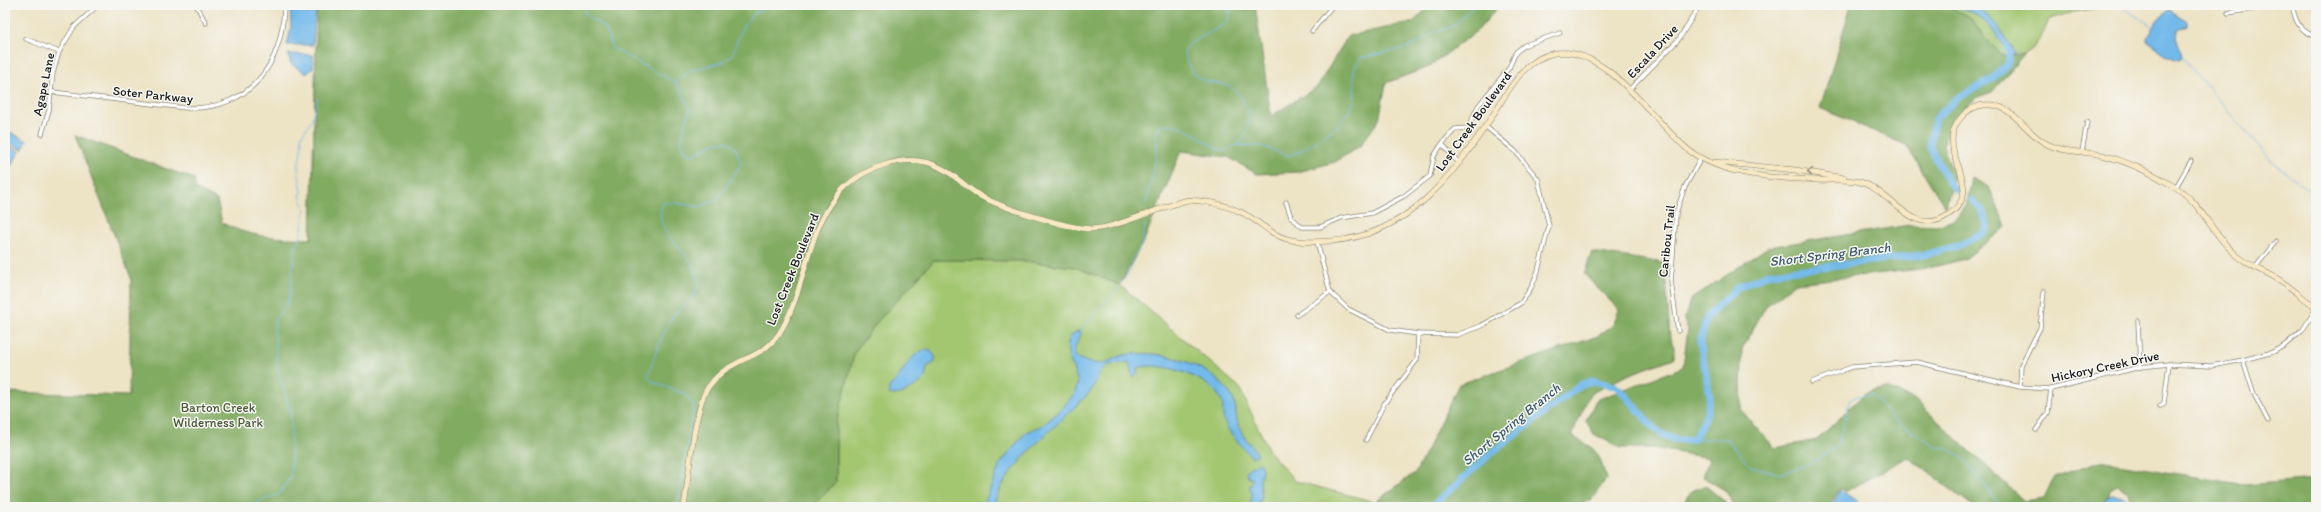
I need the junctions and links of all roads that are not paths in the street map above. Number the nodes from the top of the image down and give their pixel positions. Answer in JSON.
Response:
{"nodes":[{"id":1,"x":98,"y":5,"type":"edge"},
{"id":2,"x":196,"y":5,"type":"edge"},
{"id":3,"x":284,"y":5,"type":"edge"},
{"id":4,"x":1333,"y":5,"type":"edge"},
{"id":5,"x":1700,"y":5,"type":"edge"},
{"id":6,"x":2278,"y":5,"type":"edge"},
{"id":7,"x":2292,"y":5,"type":"edge"},
{"id":8,"x":2228,"y":13,"type":"dead end"},
{"id":9,"x":206,"y":23,"type":"dead end"},
{"id":10,"x":1312,"y":32,"type":"dead end"},
{"id":11,"x":1560,"y":33,"type":"dead end"},
{"id":12,"x":2316,"y":36,"type":"edge"},
{"id":13,"x":26,"y":39,"type":"dead end"},
{"id":14,"x":59,"y":52,"type":"junction"},
{"id":15,"x":1630,"y":88,"type":"junction"},
{"id":16,"x":52,"y":92,"type":"junction"},
{"id":17,"x":2087,"y":122,"type":"dead end"},
{"id":18,"x":1486,"y":126,"type":"junction"},
{"id":19,"x":42,"y":134,"type":"dead end"},
{"id":20,"x":1442,"y":144,"type":"junction"},
{"id":21,"x":2082,"y":152,"type":"junction"},
{"id":22,"x":1701,"y":158,"type":"junction"},
{"id":23,"x":2191,"y":160,"type":"dead end"},
{"id":24,"x":1710,"y":162,"type":"junction"},
{"id":25,"x":1459,"y":163,"type":"junction"},
{"id":26,"x":1754,"y":166,"type":"junction"},
{"id":27,"x":1754,"y":173,"type":"junction"},
{"id":28,"x":1848,"y":180,"type":"junction"},
{"id":29,"x":2176,"y":187,"type":"junction"},
{"id":30,"x":1286,"y":202,"type":"dead end"},
{"id":31,"x":2276,"y":241,"type":"dead end"},
{"id":32,"x":1317,"y":242,"type":"junction"},
{"id":33,"x":2255,"y":268,"type":"junction"},
{"id":34,"x":2044,"y":291,"type":"dead end"},
{"id":35,"x":1330,"y":292,"type":"junction"},
{"id":36,"x":2316,"y":308,"type":"edge"},
{"id":37,"x":1297,"y":315,"type":"dead end"},
{"id":38,"x":2138,"y":321,"type":"dead end"},
{"id":39,"x":1678,"y":331,"type":"dead end"},
{"id":40,"x":1418,"y":334,"type":"junction"},
{"id":41,"x":2243,"y":360,"type":"junction"},
{"id":42,"x":2169,"y":364,"type":"junction"},
{"id":43,"x":2140,"y":367,"type":"junction"},
{"id":44,"x":1812,"y":382,"type":"dead end"},
{"id":45,"x":2020,"y":387,"type":"junction"},
{"id":46,"x":2051,"y":389,"type":"junction"},
{"id":47,"x":2160,"y":406,"type":"dead end"},
{"id":48,"x":2268,"y":421,"type":"dead end"},
{"id":49,"x":2036,"y":430,"type":"dead end"},
{"id":50,"x":1366,"y":440,"type":"dead end"},
{"id":51,"x":684,"y":507,"type":"edge"}],
"edges":[{"from":1,"to":14,"type":"street","name":"Agape Lane"},
{"from":2,"to":9,"type":"street"},
{"from":3,"to":16,"type":"street","name":"Soter Parkway"},
{"from":4,"to":10,"type":"street"},
{"from":5,"to":15,"type":"street","name":"Escala Drive"},
{"from":6,"to":8,"type":"street"},
{"from":7,"to":12,"type":"street"},
{"from":11,"to":20,"type":"street"},
{"from":13,"to":14,"type":"street"},
{"from":14,"to":16,"type":"street","name":"Agape Lane"},
{"from":15,"to":18,"type":"street","name":"Lost Creek Boulevard"},
{"from":15,"to":22,"type":"street","name":"Lost Creek Boulevard"},
{"from":16,"to":19,"type":"street","name":"Agape Lane"},
{"from":17,"to":21,"type":"street"},
{"from":18,"to":25,"type":"street","name":"Lost Creek Boulevard"},
{"from":18,"to":40,"type":"street"},
{"from":20,"to":25,"type":"street"},
{"from":20,"to":30,"type":"street"},
{"from":21,"to":28,"type":"street","name":"Lost Creek Boulevard"},
{"from":21,"to":29,"type":"street","name":"Lost Creek Boulevard"},
{"from":22,"to":24,"type":"street","name":"Lost Creek Boulevard"},
{"from":22,"to":39,"type":"street","name":"Caribou Trail"},
{"from":23,"to":29,"type":"street"},
{"from":24,"to":26,"type":"street","name":"Lost Creek Boulevard"},
{"from":24,"to":27,"type":"street","name":"Lost Creek Boulevard"},
{"from":25,"to":32,"type":"street","name":"Lost Creek Boulevard"},
{"from":26,"to":27,"type":"street"},
{"from":28,"to":26,"type":"street","name":"Lost Creek Boulevard","one_way":true},
{"from":27,"to":28,"type":"street","name":"Lost Creek Boulevard"},
{"from":29,"to":33,"type":"street","name":"Lost Creek Boulevard"},
{"from":31,"to":33,"type":"street"},
{"from":32,"to":35,"type":"street"},
{"from":32,"to":51,"type":"street","name":"Lost Creek Boulevard"},
{"from":33,"to":36,"type":"street","name":"Lost Creek Boulevard"},
{"from":34,"to":45,"type":"street"},
{"from":35,"to":37,"type":"street"},
{"from":35,"to":40,"type":"street"},
{"from":36,"to":41,"type":"street","name":"Hickory Creek Drive"},
{"from":38,"to":43,"type":"street"},
{"from":40,"to":50,"type":"street"},
{"from":41,"to":42,"type":"street","name":"Hickory Creek Drive"},
{"from":41,"to":48,"type":"street"},
{"from":42,"to":43,"type":"street","name":"Hickory Creek Drive"},
{"from":42,"to":47,"type":"street"},
{"from":43,"to":46,"type":"street","name":"Hickory Creek Drive"},
{"from":44,"to":45,"type":"street","name":"Hickory Creek Drive"},
{"from":45,"to":46,"type":"street","name":"Hickory Creek Drive"},
{"from":46,"to":49,"type":"street"}]}
